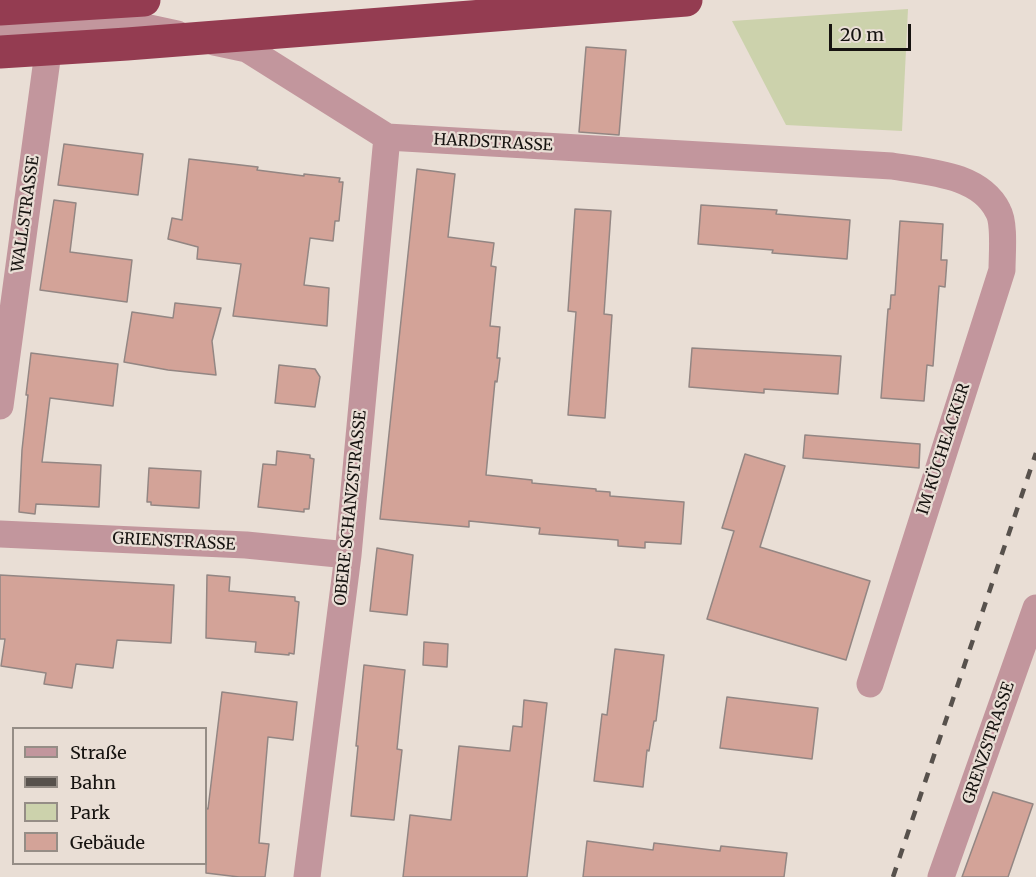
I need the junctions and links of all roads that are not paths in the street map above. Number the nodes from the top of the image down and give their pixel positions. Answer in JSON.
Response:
{"nodes":[{"id":1,"x":144,"y":0,"type":"edge"},
{"id":2,"x":686,"y":0,"type":"edge"},
{"id":3,"x":0,"y":9,"type":"edge"},
{"id":4,"x":51,"y":22,"type":"junction"},
{"id":5,"x":0,"y":26,"type":"edge"},
{"id":6,"x":0,"y":52,"type":"edge"},
{"id":7,"x":387,"y":137,"type":"junction"},
{"id":8,"x":999,"y":212,"type":"joint"},
{"id":9,"x":0,"y":406,"type":"edge"},
{"id":10,"x":0,"y":534,"type":"edge"},
{"id":11,"x":348,"y":555,"type":"junction"},
{"id":12,"x":1036,"y":609,"type":"edge"},
{"id":13,"x":870,"y":684,"type":"dead end"},
{"id":14,"x":307,"y":877,"type":"edge"},
{"id":15,"x":941,"y":877,"type":"edge"}],
"edges":[{"from":1,"to":3,"type":"highway"},
{"from":2,"to":6,"type":"highway","bridge":true},
{"from":4,"to":5,"type":"street","name":"HARDSTRASSE"},
{"from":4,"to":7,"type":"street","name":"HARDSTRASSE"},
{"from":4,"to":9,"type":"street","name":"WALLSTRASSE"},
{"from":7,"to":8,"type":"street","name":"HARDSTRASSE"},
{"from":7,"to":11,"type":"street","name":"OBERE SCHANZSTRASSE"},
{"from":8,"to":13,"type":"street","name":"IM KÜCHEACKER"},
{"from":10,"to":11,"type":"street","name":"GRIENSTRASSE"},
{"from":11,"to":14,"type":"street","name":"OBERE SCHANZSTRASSE"},
{"from":12,"to":15,"type":"street","name":"GRENZSTRASSE"}]}
